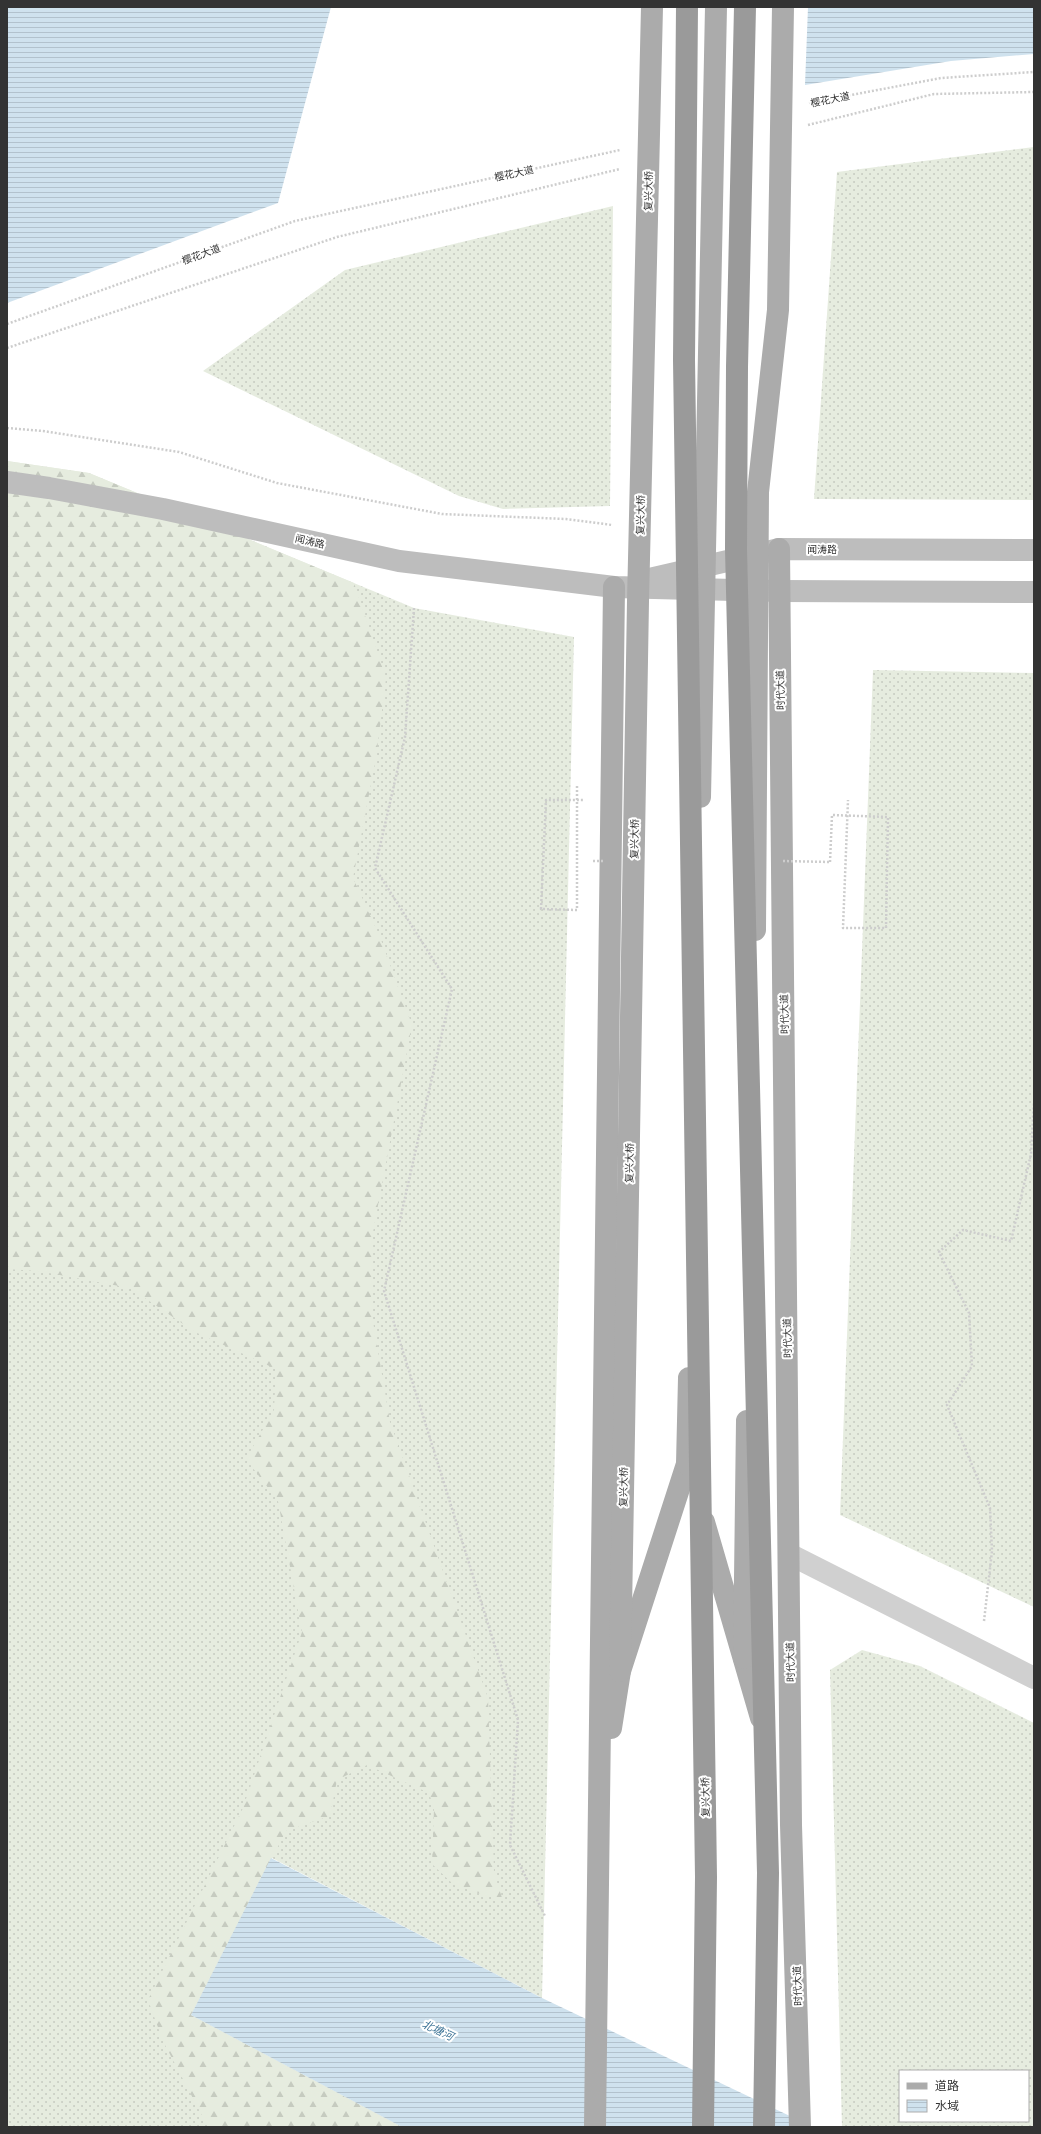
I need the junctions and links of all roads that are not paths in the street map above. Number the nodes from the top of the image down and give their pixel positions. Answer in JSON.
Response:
{"nodes":[{"id":1,"x":652,"y":7,"type":"edge"},
{"id":2,"x":687,"y":7,"type":"edge"},
{"id":3,"x":716,"y":7,"type":"edge"},
{"id":4,"x":745,"y":7,"type":"edge"},
{"id":5,"x":782,"y":7,"type":"edge"},
{"id":6,"x":7,"y":482,"type":"edge"},
{"id":7,"x":779,"y":549,"type":"junction"},
{"id":8,"x":1034,"y":550,"type":"edge"},
{"id":9,"x":614,"y":587,"type":"junction"},
{"id":10,"x":779,"y":591,"type":"junction"},
{"id":11,"x":1034,"y":592,"type":"edge"},
{"id":12,"x":687,"y":1464,"type":"junction"},
{"id":13,"x":789,"y":1554,"type":"junction"},
{"id":14,"x":744,"y":1658,"type":"junction"},
{"id":15,"x":620,"y":1671,"type":"junction"},
{"id":16,"x":1034,"y":1678,"type":"edge"},
{"id":17,"x":599,"y":1807,"type":"junction"},
{"id":18,"x":791,"y":1825,"type":"junction"},
{"id":19,"x":800,"y":2117,"type":"edge"},
{"id":20,"x":595,"y":2127,"type":"edge"},
{"id":21,"x":703,"y":2127,"type":"edge"},
{"id":22,"x":764,"y":2127,"type":"edge"}],
"edges":[{"from":1,"to":15,"type":"main road","name":"复兴大桥","bridge":true},
{"from":2,"to":21,"type":"highway","name":"复兴大桥","bridge":true},
{"from":3,"to":12,"type":"main road","bridge":true},
{"from":4,"to":22,"type":"highway","bridge":true},
{"from":5,"to":14,"type":"main road","bridge":true},
{"from":6,"to":9,"type":"main road","name":"闻涛路"},
{"from":7,"to":8,"type":"main road","name":"闻涛路"},
{"from":7,"to":9,"type":"main road","name":"闻涛路"},
{"from":7,"to":10,"type":"main road","name":"时代大道"},
{"from":9,"to":10,"type":"main road","name":"闻涛路"},
{"from":9,"to":17,"type":"main road"},
{"from":10,"to":11,"type":"main road","name":"闻涛路"},
{"from":10,"to":13,"type":"main road","name":"时代大道"},
{"from":12,"to":14,"type":"main road","bridge":true},
{"from":12,"to":15,"type":"main road","bridge":true},
{"from":13,"to":16,"type":"street"},
{"from":13,"to":18,"type":"main road","name":"时代大道"},
{"from":14,"to":18,"type":"main road"},
{"from":15,"to":17,"type":"main road"},
{"from":17,"to":20,"type":"main road"},
{"from":18,"to":19,"type":"main road","name":"时代大道"}]}
